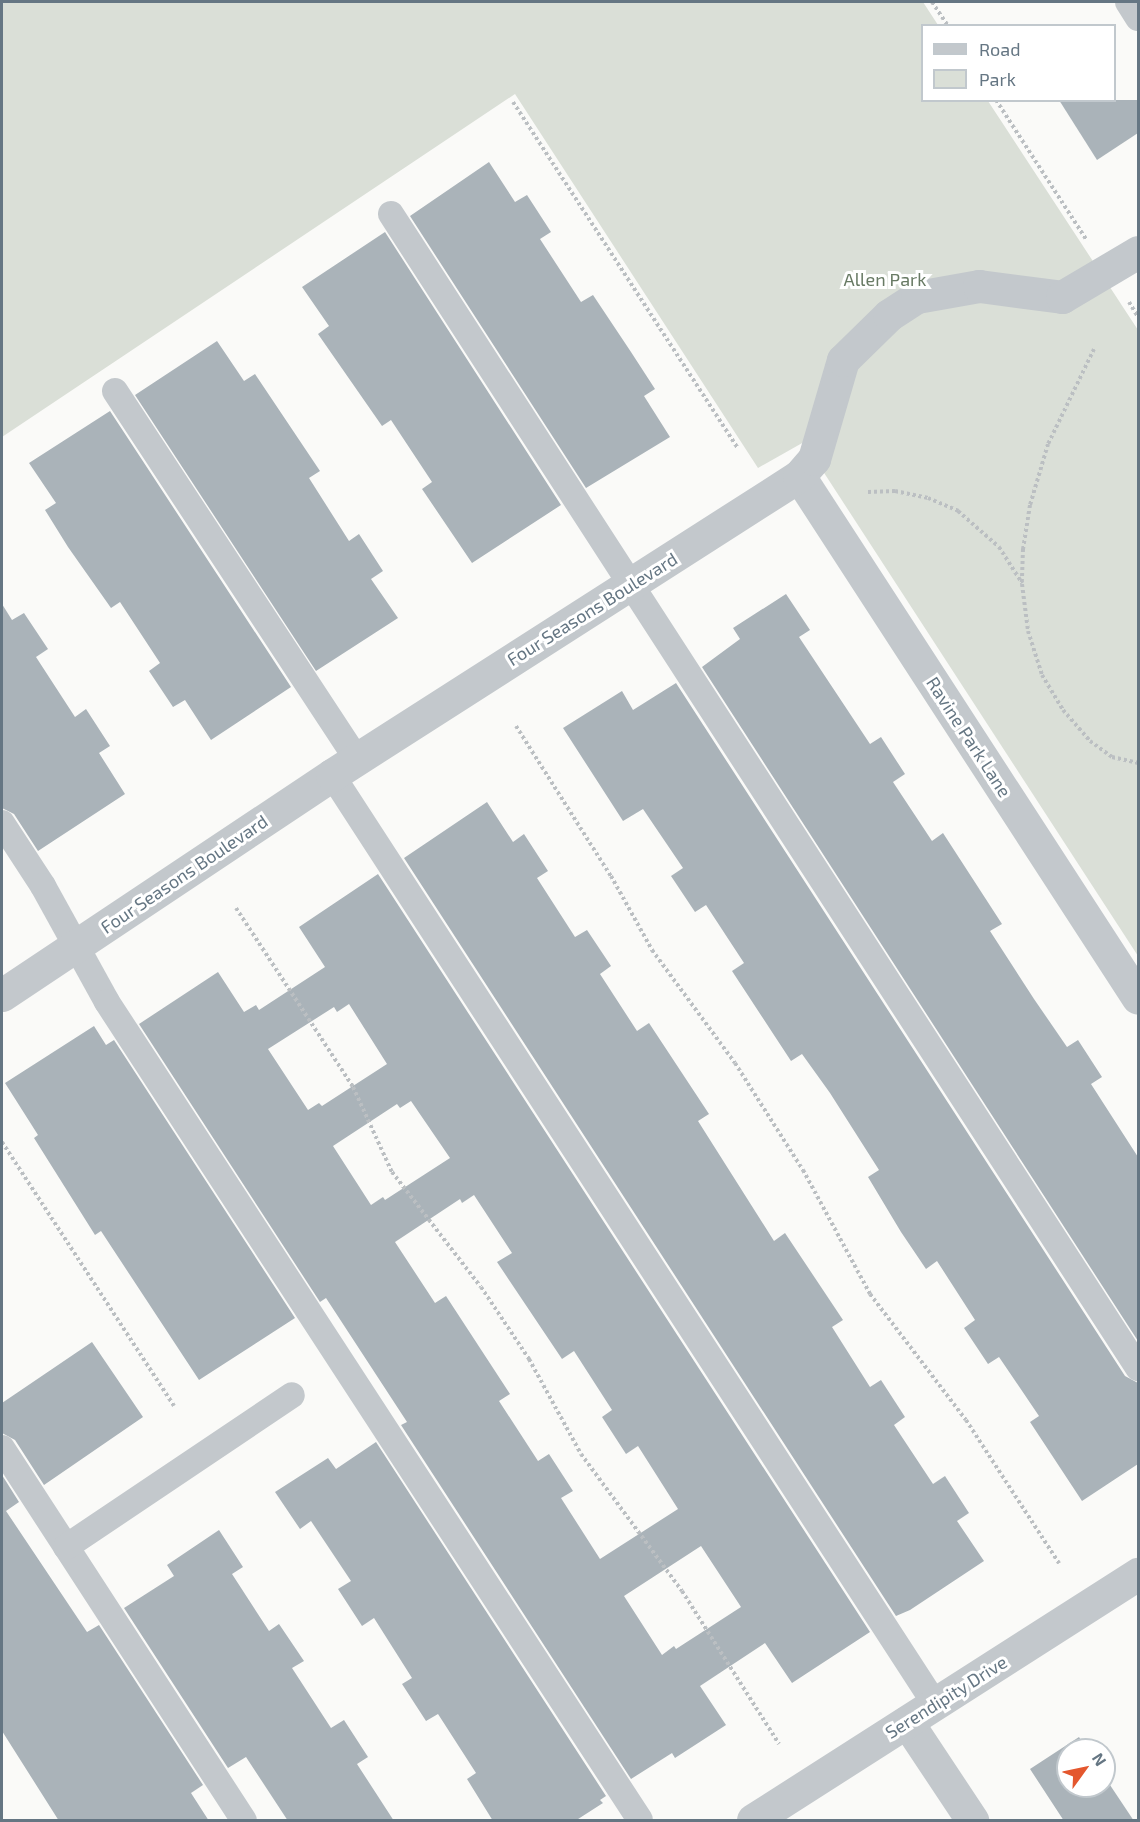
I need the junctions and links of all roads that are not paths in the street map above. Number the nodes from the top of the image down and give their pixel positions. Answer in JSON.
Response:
{"nodes":[{"id":1,"x":1128,"y":2,"type":"edge"},
{"id":2,"x":1138,"y":18,"type":"edge"},
{"id":3,"x":391,"y":214,"type":"dead end"},
{"id":4,"x":1138,"y":252,"type":"edge"},
{"id":5,"x":115,"y":391,"type":"dead end"},
{"id":6,"x":799,"y":476,"type":"junction"},
{"id":7,"x":630,"y":585,"type":"junction"},
{"id":8,"x":344,"y":767,"type":"junction"},
{"id":9,"x":2,"y":823,"type":"edge"},
{"id":10,"x":77,"y":945,"type":"junction"},
{"id":11,"x":2,"y":995,"type":"edge"},
{"id":12,"x":1138,"y":999,"type":"edge"},
{"id":13,"x":1138,"y":1368,"type":"edge"},
{"id":14,"x":292,"y":1395,"type":"dead end"},
{"id":15,"x":2,"y":1448,"type":"edge"},
{"id":16,"x":66,"y":1547,"type":"junction"},
{"id":17,"x":1138,"y":1574,"type":"edge"},
{"id":18,"x":935,"y":1704,"type":"junction"},
{"id":19,"x":907,"y":1722,"type":"junction"},
{"id":20,"x":244,"y":1821,"type":"edge"},
{"id":21,"x":640,"y":1821,"type":"edge"},
{"id":22,"x":753,"y":1821,"type":"edge"},
{"id":23,"x":972,"y":1821,"type":"edge"}],
"edges":[{"from":1,"to":2,"type":"lane"},
{"from":3,"to":7,"type":"lane"},
{"from":4,"to":6,"type":"street","name":"Four Seasons Boulevard"},
{"from":5,"to":8,"type":"lane"},
{"from":6,"to":7,"type":"street","name":"Four Seasons Boulevard"},
{"from":6,"to":12,"type":"street","name":"Ravine Park Lane"},
{"from":7,"to":8,"type":"street","name":"Four Seasons Boulevard"},
{"from":7,"to":13,"type":"lane"},
{"from":8,"to":10,"type":"street","name":"Four Seasons Boulevard"},
{"from":8,"to":18,"type":"lane"},
{"from":9,"to":10,"type":"lane"},
{"from":10,"to":11,"type":"street","name":"Four Seasons Boulevard"},
{"from":10,"to":21,"type":"lane"},
{"from":14,"to":16,"type":"lane"},
{"from":15,"to":16,"type":"lane"},
{"from":16,"to":20,"type":"lane"},
{"from":17,"to":18,"type":"street","name":"Serendipity Drive"},
{"from":18,"to":19,"type":"street","name":"Serendipity Drive"},
{"from":19,"to":22,"type":"street","name":"Serendipity Drive"},
{"from":19,"to":23,"type":"street"}]}
